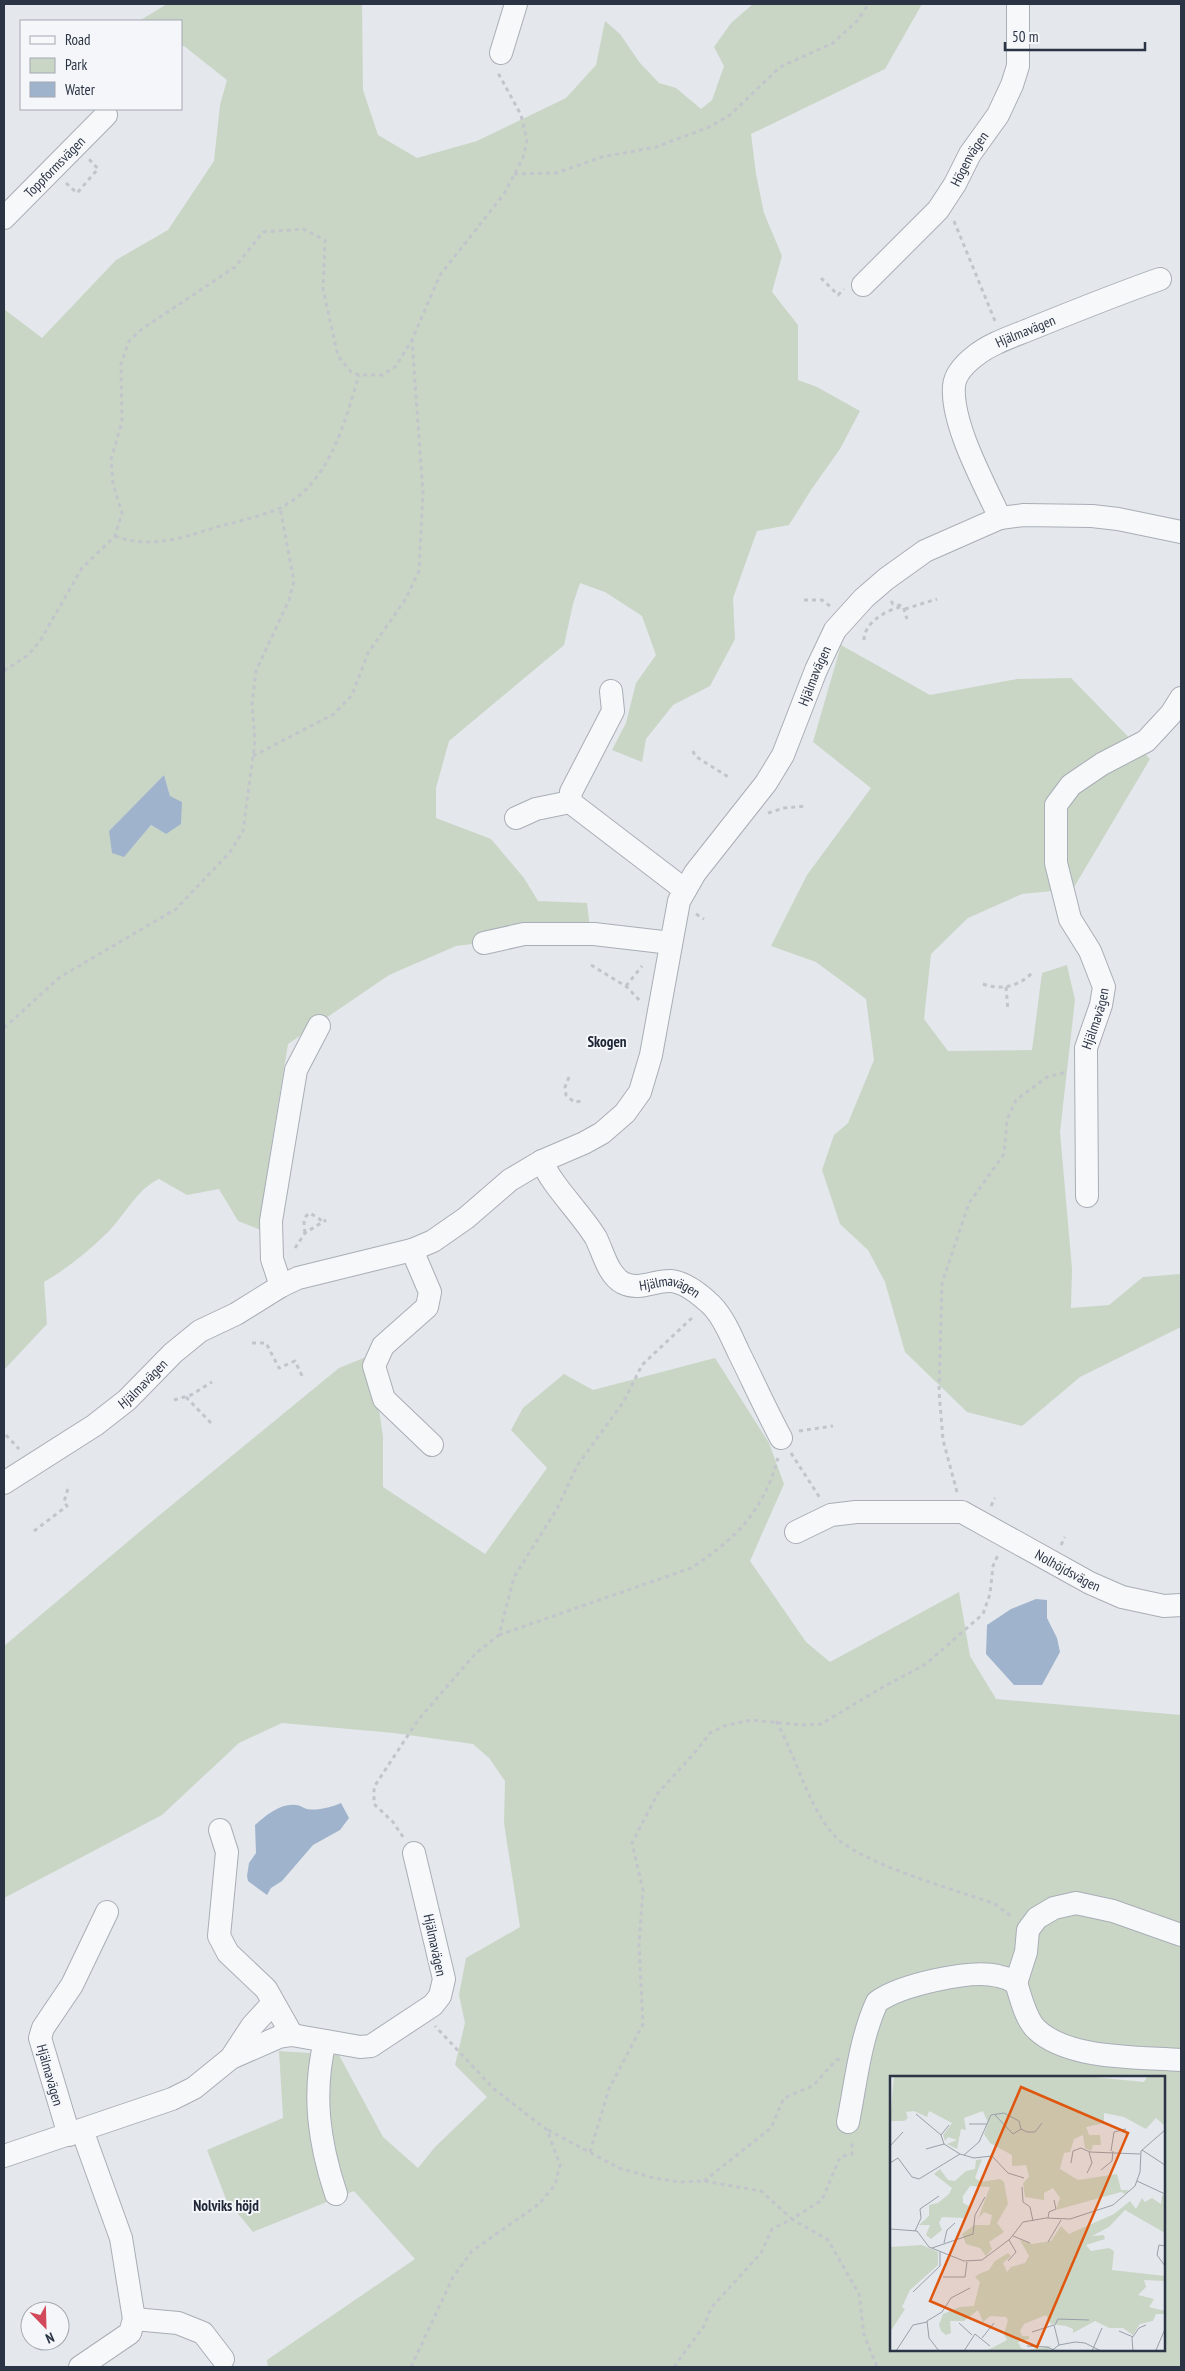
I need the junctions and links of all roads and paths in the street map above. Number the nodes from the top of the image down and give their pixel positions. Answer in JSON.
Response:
{"nodes":[{"id":1,"x":516,"y":4,"type":"edge"},
{"id":2,"x":869,"y":4,"type":"edge"},
{"id":3,"x":1018,"y":4,"type":"edge"},
{"id":4,"x":497,"y":58,"type":"joint"},
{"id":5,"x":106,"y":115,"type":"dead end"},
{"id":6,"x":514,"y":174,"type":"junction"},
{"id":7,"x":945,"y":200,"type":"junction"},
{"id":8,"x":4,"y":218,"type":"edge"},
{"id":9,"x":1160,"y":279,"type":"dead end"},
{"id":10,"x":863,"y":285,"type":"dead end"},
{"id":11,"x":412,"y":340,"type":"junction"},
{"id":12,"x":1003,"y":340,"type":"junction"},
{"id":13,"x":359,"y":375,"type":"junction"},
{"id":14,"x":280,"y":508,"type":"junction"},
{"id":15,"x":1000,"y":518,"type":"junction"},
{"id":16,"x":1181,"y":532,"type":"edge"},
{"id":17,"x":115,"y":536,"type":"junction"},
{"id":18,"x":937,"y":599,"type":"dead end"},
{"id":19,"x":804,"y":600,"type":"dead end"},
{"id":20,"x":833,"y":608,"type":"dead end"},
{"id":21,"x":864,"y":640,"type":"dead end"},
{"id":22,"x":4,"y":671,"type":"edge"},
{"id":23,"x":611,"y":691,"type":"dead end"},
{"id":24,"x":1181,"y":698,"type":"edge"},
{"id":25,"x":693,"y":751,"type":"dead end"},
{"id":26,"x":253,"y":756,"type":"junction"},
{"id":27,"x":730,"y":778,"type":"dead end"},
{"id":28,"x":570,"y":802,"type":"junction"},
{"id":29,"x":807,"y":806,"type":"dead end"},
{"id":30,"x":760,"y":817,"type":"dead end"},
{"id":31,"x":516,"y":818,"type":"dead end"},
{"id":32,"x":685,"y":890,"type":"junction"},
{"id":33,"x":484,"y":943,"type":"dead end"},
{"id":34,"x":671,"y":943,"type":"junction"},
{"id":35,"x":591,"y":965,"type":"dead end"},
{"id":36,"x":642,"y":966,"type":"dead end"},
{"id":37,"x":1034,"y":971,"type":"dead end"},
{"id":38,"x":983,"y":984,"type":"dead end"},
{"id":39,"x":626,"y":986,"type":"junction"},
{"id":40,"x":1006,"y":987,"type":"junction"},
{"id":41,"x":1008,"y":1011,"type":"dead end"},
{"id":42,"x":319,"y":1026,"type":"dead end"},
{"id":43,"x":4,"y":1028,"type":"edge"},
{"id":44,"x":656,"y":1029,"type":"junction"},
{"id":45,"x":1087,"y":1073,"type":"junction"},
{"id":46,"x":569,"y":1077,"type":"dead end"},
{"id":47,"x":582,"y":1102,"type":"dead end"},
{"id":48,"x":542,"y":1161,"type":"junction"},
{"id":49,"x":1087,"y":1196,"type":"dead end"},
{"id":50,"x":305,"y":1233,"type":"junction"},
{"id":51,"x":295,"y":1248,"type":"dead end"},
{"id":52,"x":412,"y":1250,"type":"junction"},
{"id":53,"x":281,"y":1286,"type":"junction"},
{"id":54,"x":709,"y":1302,"type":"junction"},
{"id":55,"x":252,"y":1343,"type":"dead end"},
{"id":56,"x":303,"y":1378,"type":"dead end"},
{"id":57,"x":212,"y":1382,"type":"dead end"},
{"id":58,"x":186,"y":1398,"type":"junction"},
{"id":59,"x":174,"y":1400,"type":"dead end"},
{"id":60,"x":211,"y":1423,"type":"dead end"},
{"id":61,"x":833,"y":1426,"type":"dead end"},
{"id":62,"x":781,"y":1438,"type":"junction"},
{"id":63,"x":432,"y":1445,"type":"dead end"},
{"id":64,"x":4,"y":1483,"type":"edge"},
{"id":65,"x":70,"y":1485,"type":"dead end"},
{"id":66,"x":962,"y":1512,"type":"junction"},
{"id":67,"x":831,"y":1515,"type":"junction"},
{"id":68,"x":34,"y":1531,"type":"dead end"},
{"id":69,"x":796,"y":1532,"type":"dead end"},
{"id":70,"x":1006,"y":1536,"type":"junction"},
{"id":71,"x":1181,"y":1605,"type":"edge"},
{"id":72,"x":499,"y":1634,"type":"junction"},
{"id":73,"x":775,"y":1721,"type":"junction"},
{"id":74,"x":220,"y":1830,"type":"dead end"},
{"id":75,"x":414,"y":1853,"type":"joint"},
{"id":76,"x":107,"y":1912,"type":"dead end"},
{"id":77,"x":1028,"y":1930,"type":"junction"},
{"id":78,"x":1181,"y":1936,"type":"edge"},
{"id":79,"x":1016,"y":1983,"type":"junction"},
{"id":80,"x":273,"y":2003,"type":"junction"},
{"id":81,"x":422,"y":2012,"type":"junction"},
{"id":82,"x":292,"y":2035,"type":"junction"},
{"id":83,"x":325,"y":2041,"type":"junction"},
{"id":84,"x":862,"y":2051,"type":"junction"},
{"id":85,"x":231,"y":2058,"type":"junction"},
{"id":86,"x":1181,"y":2060,"type":"edge"},
{"id":87,"x":848,"y":2122,"type":"joint"},
{"id":88,"x":547,"y":2130,"type":"junction"},
{"id":89,"x":76,"y":2132,"type":"junction"},
{"id":90,"x":590,"y":2152,"type":"junction"},
{"id":91,"x":4,"y":2156,"type":"edge"},
{"id":92,"x":704,"y":2181,"type":"junction"},
{"id":93,"x":336,"y":2194,"type":"dead end"},
{"id":94,"x":792,"y":2219,"type":"junction"},
{"id":95,"x":134,"y":2318,"type":"junction"},
{"id":96,"x":223,"y":2360,"type":"dead end"},
{"id":97,"x":80,"y":2367,"type":"edge"},
{"id":98,"x":411,"y":2367,"type":"edge"},
{"id":99,"x":674,"y":2367,"type":"edge"},
{"id":100,"x":877,"y":2367,"type":"edge"}],
"edges":[{"from":1,"to":4,"type":"street"},
{"from":2,"to":6,"type":"path"},
{"from":3,"to":7,"type":"street","name":"Högenvägen"},
{"from":4,"to":6,"type":"path"},
{"from":5,"to":8,"type":"street","name":"Toppformsvägen"},
{"from":6,"to":11,"type":"path"},
{"from":7,"to":10,"type":"street","name":"Högenvägen"},
{"from":7,"to":12,"type":"path"},
{"from":9,"to":12,"type":"street","name":"Hjälmavägen"},
{"from":11,"to":13,"type":"path"},
{"from":11,"to":26,"type":"path"},
{"from":12,"to":15,"type":"street","name":"Hjälmavägen"},
{"from":13,"to":14,"type":"path"},
{"from":13,"to":17,"type":"path"},
{"from":14,"to":17,"type":"path"},
{"from":14,"to":26,"type":"path"},
{"from":15,"to":16,"type":"street","name":"Hjälmavägen"},
{"from":15,"to":32,"type":"street","name":"Hjälmavägen"},
{"from":17,"to":22,"type":"path"},
{"from":18,"to":21,"type":"path"},
{"from":19,"to":20,"type":"path"},
{"from":23,"to":28,"type":"street"},
{"from":24,"to":45,"type":"street","name":"Hjälmavägen"},
{"from":25,"to":27,"type":"path"},
{"from":26,"to":43,"type":"path"},
{"from":28,"to":31,"type":"street"},
{"from":28,"to":32,"type":"street"},
{"from":29,"to":30,"type":"path"},
{"from":32,"to":34,"type":"street","name":"Hjälmavägen"},
{"from":33,"to":34,"type":"street"},
{"from":34,"to":44,"type":"street","name":"Hjälmavägen"},
{"from":35,"to":39,"type":"path"},
{"from":36,"to":39,"type":"path"},
{"from":37,"to":40,"type":"path"},
{"from":38,"to":40,"type":"path"},
{"from":39,"to":44,"type":"path"},
{"from":40,"to":41,"type":"path"},
{"from":42,"to":53,"type":"street"},
{"from":44,"to":48,"type":"street","name":"Hjälmavägen"},
{"from":45,"to":49,"type":"street","name":"Hjälmavägen"},
{"from":45,"to":66,"type":"path"},
{"from":46,"to":47,"type":"path"},
{"from":48,"to":52,"type":"street","name":"Hjälmavägen"},
{"from":48,"to":54,"type":"street","name":"Hjälmavägen"},
{"from":50,"to":50,"type":"path"},
{"from":50,"to":51,"type":"path"},
{"from":52,"to":53,"type":"street","name":"Hjälmavägen"},
{"from":52,"to":63,"type":"street"},
{"from":53,"to":64,"type":"street","name":"Hjälmavägen"},
{"from":54,"to":62,"type":"street","name":"Hjälmavägen"},
{"from":54,"to":72,"type":"path"},
{"from":55,"to":56,"type":"path"},
{"from":57,"to":58,"type":"path"},
{"from":58,"to":59,"type":"path"},
{"from":58,"to":60,"type":"path"},
{"from":61,"to":62,"type":"path"},
{"from":62,"to":67,"type":"path"},
{"from":62,"to":72,"type":"path"},
{"from":65,"to":68,"type":"path"},
{"from":66,"to":67,"type":"street"},
{"from":66,"to":70,"type":"street","name":"Nolhöjdsvägen"},
{"from":67,"to":69,"type":"street"},
{"from":70,"to":71,"type":"street","name":"Nolhöjdsvägen"},
{"from":70,"to":73,"type":"path"},
{"from":72,"to":75,"type":"path"},
{"from":73,"to":77,"type":"path"},
{"from":73,"to":90,"type":"path"},
{"from":74,"to":80,"type":"street"},
{"from":75,"to":81,"type":"street","name":"Hjälmavägen"},
{"from":76,"to":89,"type":"street","name":"Hjälmavägen"},
{"from":77,"to":78,"type":"street"},
{"from":77,"to":79,"type":"street"},
{"from":79,"to":84,"type":"street"},
{"from":79,"to":86,"type":"street"},
{"from":80,"to":82,"type":"street"},
{"from":80,"to":85,"type":"street","name":"Hjälmavägen"},
{"from":81,"to":83,"type":"street","name":"Hjälmavägen"},
{"from":81,"to":88,"type":"path"},
{"from":82,"to":83,"type":"street","name":"Hjälmavägen"},
{"from":82,"to":85,"type":"street","name":"Hjälmavägen"},
{"from":83,"to":93,"type":"street"},
{"from":84,"to":87,"type":"street"},
{"from":84,"to":92,"type":"path"},
{"from":85,"to":89,"type":"street","name":"Hjälmavägen"},
{"from":87,"to":94,"type":"path"},
{"from":88,"to":90,"type":"path"},
{"from":88,"to":98,"type":"path"},
{"from":89,"to":91,"type":"street","name":"Hjälmavägen"},
{"from":89,"to":95,"type":"street","name":"Hjälmavägen"},
{"from":90,"to":92,"type":"path"},
{"from":92,"to":94,"type":"path"},
{"from":94,"to":99,"type":"path"},
{"from":94,"to":100,"type":"path"},
{"from":95,"to":96,"type":"street"},
{"from":95,"to":97,"type":"street"}]}
